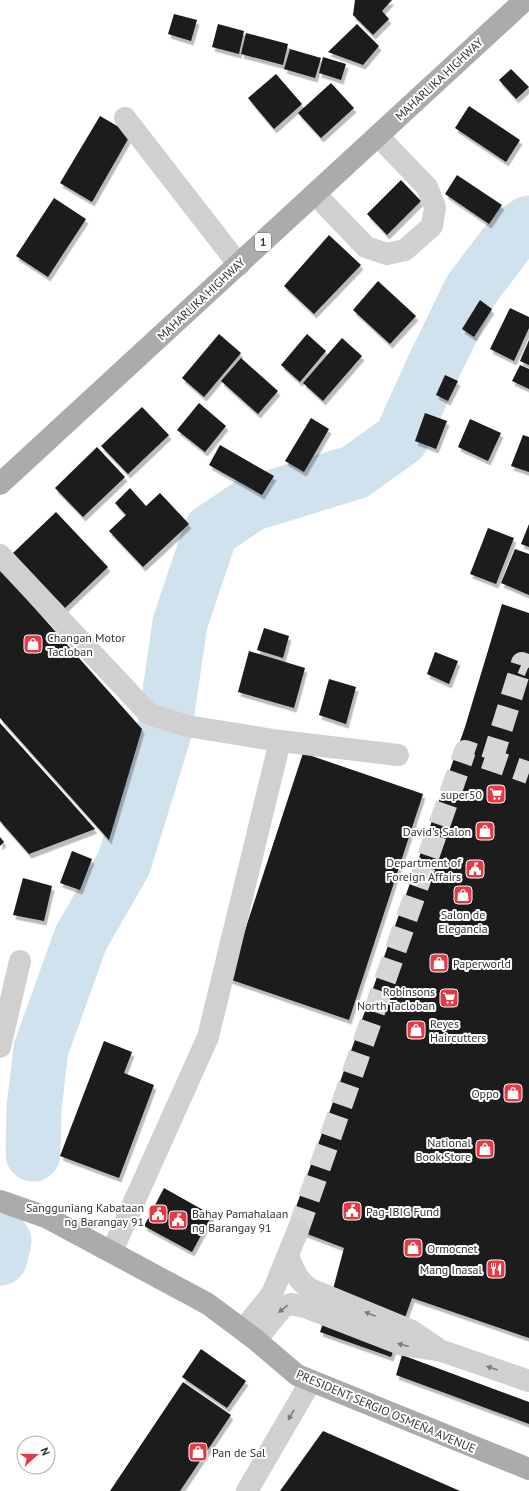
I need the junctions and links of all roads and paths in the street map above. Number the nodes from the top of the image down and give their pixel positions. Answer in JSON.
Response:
{"nodes":[{"id":1,"x":525,"y":0,"type":"edge"},
{"id":2,"x":125,"y":118,"type":"dead end"},
{"id":3,"x":378,"y":136,"type":"junction"},
{"id":4,"x":315,"y":194,"type":"junction"},
{"id":5,"x":238,"y":264,"type":"junction"},
{"id":6,"x":0,"y":484,"type":"edge"},
{"id":7,"x":0,"y":555,"type":"edge"},
{"id":8,"x":280,"y":741,"type":"junction"},
{"id":9,"x":398,"y":755,"type":"dead end"},
{"id":10,"x":20,"y":961,"type":"dead end"},
{"id":11,"x":0,"y":1047,"type":"edge"},
{"id":12,"x":0,"y":1201,"type":"edge"},
{"id":13,"x":298,"y":1230,"type":"tunnel mouth"},
{"id":14,"x":112,"y":1251,"type":"junction"},
{"id":15,"x":288,"y":1255,"type":"junction"},
{"id":16,"x":250,"y":1335,"type":"junction"},
{"id":17,"x":442,"y":1351,"type":"junction"},
{"id":18,"x":529,"y":1380,"type":"edge"},
{"id":19,"x":311,"y":1382,"type":"junction"},
{"id":20,"x":529,"y":1469,"type":"edge"},
{"id":21,"x":247,"y":1491,"type":"edge"}],
"edges":[{"from":1,"to":3,"type":"main road","name":"MAHARLIKA HIGHWAY","number":"1"},
{"from":2,"to":5,"type":"lane"},
{"from":3,"to":4,"type":"main road","name":"MAHARLIKA HIGHWAY","number":"1"},
{"from":3,"to":4,"type":"lane"},
{"from":4,"to":5,"type":"main road","name":"MAHARLIKA HIGHWAY","number":"1"},
{"from":5,"to":6,"type":"main road","name":"MAHARLIKA HIGHWAY","number":"1"},
{"from":7,"to":8,"type":"lane"},
{"from":8,"to":9,"type":"lane"},
{"from":8,"to":14,"type":"lane"},
{"from":10,"to":11,"type":"lane"},
{"from":12,"to":14,"type":"main road","name":"PRESIDENT SERGIO OSMEÑA AVENUE"},
{"from":13,"to":15,"type":"lane"},
{"from":14,"to":16,"type":"main road","name":"PRESIDENT SERGIO OSMEÑA AVENUE"},
{"from":15,"to":16,"type":"lane"},
{"from":17,"to":15,"type":"lane","one_way":true},
{"from":17,"to":16,"type":"lane","one_way":true},
{"from":16,"to":19,"type":"main road","name":"PRESIDENT SERGIO OSMEÑA AVENUE"},
{"from":18,"to":17,"type":"lane","one_way":true},
{"from":19,"to":20,"type":"main road","name":"PRESIDENT SERGIO OSMEÑA AVENUE"},
{"from":19,"to":21,"type":"lane","one_way":true}]}
